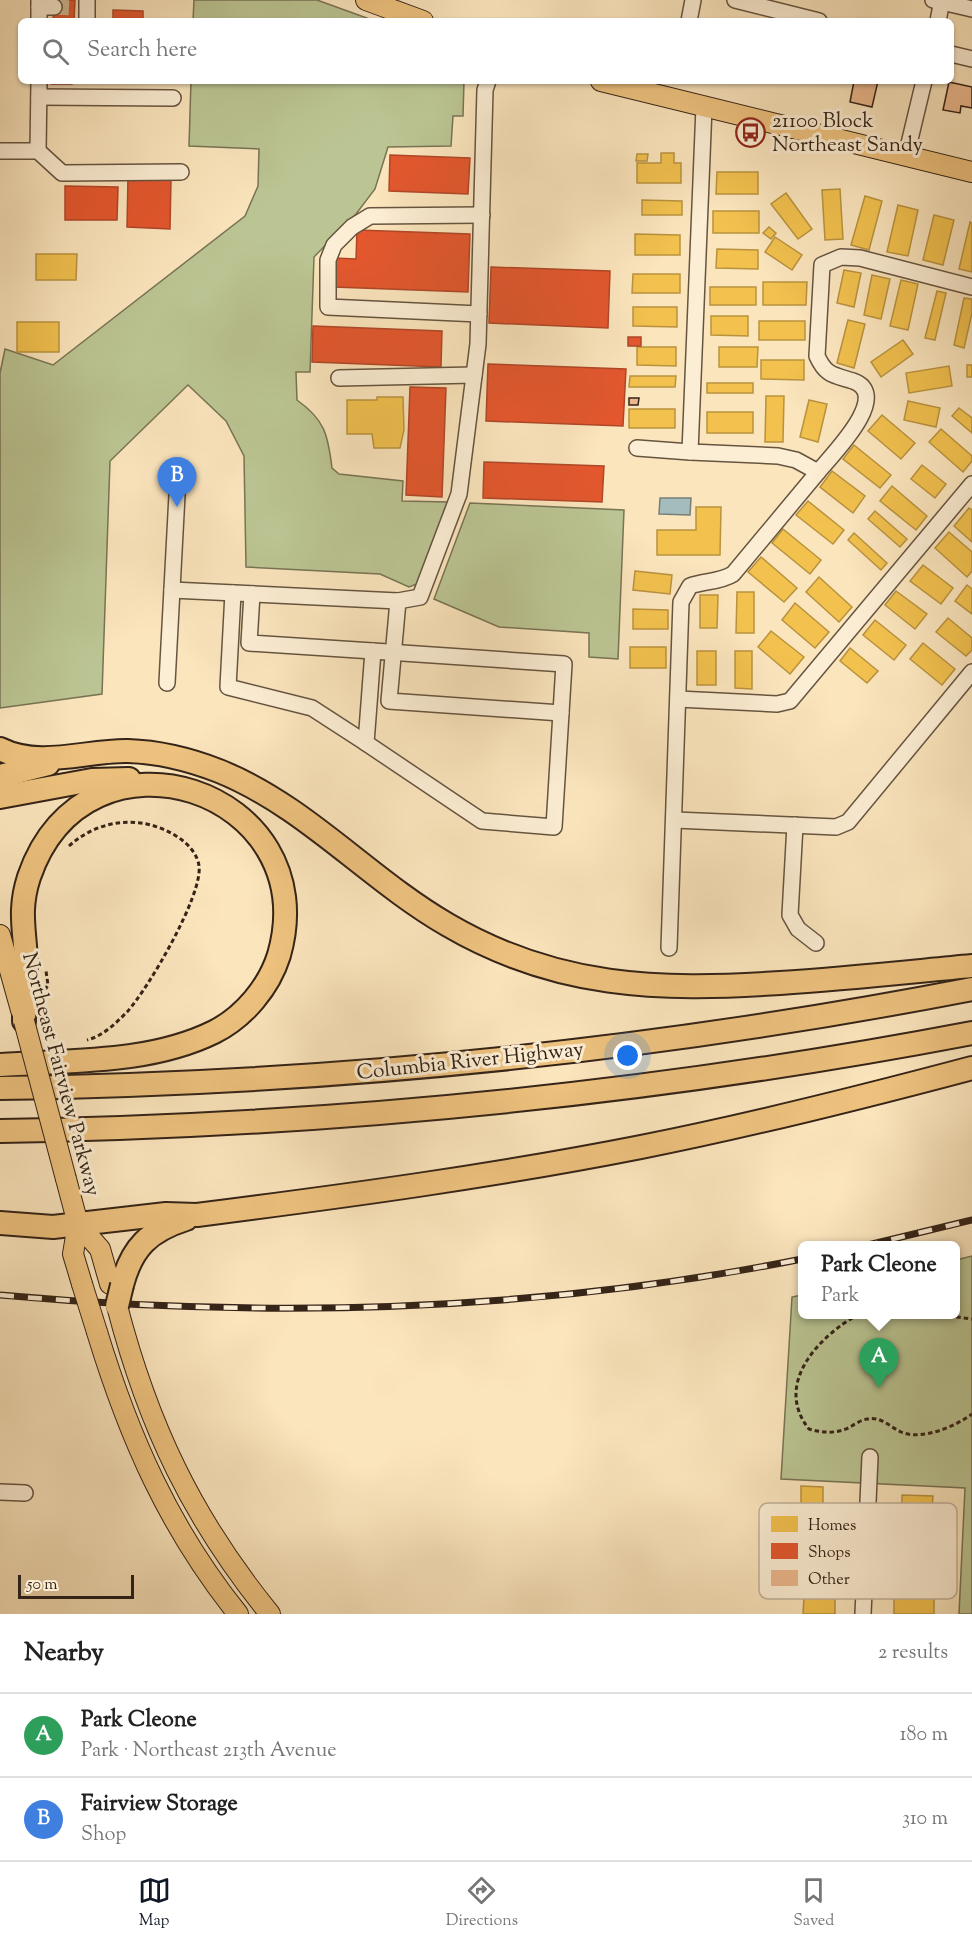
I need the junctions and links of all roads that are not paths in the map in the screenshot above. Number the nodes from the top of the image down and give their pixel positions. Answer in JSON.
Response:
{"nodes":[{"id":1,"x":366,"y":0,"type":"edge"},
{"id":2,"x":693,"y":0,"type":"edge"},
{"id":3,"x":735,"y":0,"type":"edge"},
{"id":4,"x":939,"y":1,"type":"edge"},
{"id":5,"x":972,"y":9,"type":"edge"},
{"id":6,"x":415,"y":18,"type":"edge"},
{"id":7,"x":690,"y":18,"type":"edge"},
{"id":8,"x":807,"y":18,"type":"edge"},
{"id":9,"x":938,"y":18,"type":"edge"},
{"id":10,"x":954,"y":55,"type":"edge"},
{"id":11,"x":972,"y":58,"type":"edge"},
{"id":12,"x":87,"y":84,"type":"edge"},
{"id":13,"x":487,"y":84,"type":"edge"},
{"id":14,"x":613,"y":84,"type":"edge"},
{"id":15,"x":923,"y":84,"type":"edge"},
{"id":16,"x":39,"y":89,"type":"edge"},
{"id":17,"x":87,"y":97,"type":"junction"},
{"id":18,"x":173,"y":98,"type":"dead end"},
{"id":19,"x":704,"y":107,"type":"junction"},
{"id":20,"x":0,"y":150,"type":"edge"},
{"id":21,"x":38,"y":151,"type":"junction"},
{"id":22,"x":906,"y":156,"type":"junction"},
{"id":23,"x":181,"y":172,"type":"dead end"},
{"id":24,"x":972,"y":172,"type":"edge"},
{"id":25,"x":482,"y":215,"type":"junction"},
{"id":26,"x":972,"y":287,"type":"edge"},
{"id":27,"x":479,"y":314,"type":"junction"},
{"id":28,"x":474,"y":375,"type":"junction"},
{"id":29,"x":339,"y":378,"type":"dead end"},
{"id":30,"x":637,"y":448,"type":"dead end"},
{"id":31,"x":690,"y":452,"type":"junction"},
{"id":32,"x":818,"y":472,"type":"junction"},
{"id":33,"x":178,"y":476,"type":"dead end"},
{"id":34,"x":972,"y":484,"type":"edge"},
{"id":35,"x":172,"y":590,"type":"junction"},
{"id":36,"x":232,"y":593,"type":"junction"},
{"id":37,"x":252,"y":594,"type":"junction"},
{"id":38,"x":398,"y":601,"type":"junction"},
{"id":39,"x":373,"y":651,"type":"junction"},
{"id":40,"x":393,"y":652,"type":"junction"},
{"id":41,"x":972,"y":672,"type":"edge"},
{"id":42,"x":167,"y":683,"type":"dead end"},
{"id":43,"x":678,"y":699,"type":"junction"},
{"id":44,"x":561,"y":713,"type":"junction"},
{"id":45,"x":366,"y":743,"type":"junction"},
{"id":46,"x":0,"y":749,"type":"edge"},
{"id":47,"x":61,"y":758,"type":"junction"},
{"id":48,"x":0,"y":776,"type":"edge"},
{"id":49,"x":158,"y":783,"type":"junction"},
{"id":50,"x":0,"y":797,"type":"edge"},
{"id":51,"x":675,"y":820,"type":"junction"},
{"id":52,"x":795,"y":825,"type":"junction"},
{"id":53,"x":0,"y":935,"type":"edge"},
{"id":54,"x":816,"y":943,"type":"dead end"},
{"id":55,"x":669,"y":948,"type":"dead end"},
{"id":56,"x":972,"y":966,"type":"edge"},
{"id":57,"x":972,"y":989,"type":"edge"},
{"id":58,"x":24,"y":1021,"type":"junction"},
{"id":59,"x":972,"y":1033,"type":"edge"},
{"id":60,"x":0,"y":1065,"type":"edge"},
{"id":61,"x":972,"y":1068,"type":"edge"},
{"id":62,"x":0,"y":1088,"type":"edge"},
{"id":63,"x":0,"y":1131,"type":"edge"},
{"id":64,"x":197,"y":1215,"type":"junction"},
{"id":65,"x":0,"y":1223,"type":"edge"},
{"id":66,"x":78,"y":1224,"type":"junction"},
{"id":67,"x":116,"y":1292,"type":"junction"},
{"id":68,"x":870,"y":1457,"type":"dead end"},
{"id":69,"x":0,"y":1492,"type":"edge"},
{"id":70,"x":25,"y":1493,"type":"dead end"},
{"id":71,"x":868,"y":1503,"type":"edge"},
{"id":72,"x":864,"y":1599,"type":"edge"},
{"id":73,"x":238,"y":1614,"type":"edge"},
{"id":74,"x":270,"y":1614,"type":"edge"},
{"id":75,"x":863,"y":1614,"type":"edge"}],
"edges":[{"from":1,"to":6,"type":"main road"},
{"from":2,"to":7,"type":"street"},
{"from":3,"to":8,"type":"street"},
{"from":4,"to":5,"type":"street"},
{"from":4,"to":9,"type":"street"},
{"from":10,"to":11,"type":"street"},
{"from":12,"to":17,"type":"street"},
{"from":13,"to":25,"type":"street"},
{"from":14,"to":19,"type":"main road"},
{"from":15,"to":22,"type":"street"},
{"from":16,"to":17,"type":"street"},
{"from":16,"to":21,"type":"street"},
{"from":17,"to":18,"type":"street"},
{"from":19,"to":22,"type":"main road"},
{"from":19,"to":31,"type":"street"},
{"from":20,"to":21,"type":"street"},
{"from":21,"to":23,"type":"street"},
{"from":22,"to":24,"type":"main road"},
{"from":25,"to":27,"type":"street"},
{"from":25,"to":27,"type":"street"},
{"from":26,"to":32,"type":"street"},
{"from":27,"to":28,"type":"street"},
{"from":28,"to":29,"type":"street"},
{"from":28,"to":38,"type":"street"},
{"from":30,"to":31,"type":"street"},
{"from":31,"to":32,"type":"street"},
{"from":32,"to":43,"type":"street"},
{"from":33,"to":35,"type":"street"},
{"from":34,"to":43,"type":"street"},
{"from":35,"to":36,"type":"street"},
{"from":35,"to":42,"type":"street"},
{"from":36,"to":37,"type":"street"},
{"from":36,"to":45,"type":"street"},
{"from":37,"to":38,"type":"street"},
{"from":37,"to":39,"type":"street"},
{"from":38,"to":40,"type":"street"},
{"from":39,"to":40,"type":"street"},
{"from":39,"to":45,"type":"street"},
{"from":40,"to":44,"type":"street"},
{"from":40,"to":44,"type":"street"},
{"from":41,"to":52,"type":"street"},
{"from":43,"to":51,"type":"street"},
{"from":44,"to":45,"type":"street"},
{"from":46,"to":47,"type":"highway"},
{"from":47,"to":48,"type":"highway"},
{"from":47,"to":56,"type":"highway"},
{"from":49,"to":50,"type":"highway"},
{"from":49,"to":58,"type":"highway"},
{"from":49,"to":60,"type":"highway"},
{"from":51,"to":52,"type":"street"},
{"from":51,"to":55,"type":"street"},
{"from":52,"to":54,"type":"street"},
{"from":53,"to":58,"type":"main road","name":"Northeast Fairview Parkway"},
{"from":57,"to":62,"type":"highway","name":"Columbia River Highway"},
{"from":58,"to":66,"type":"main road","name":"Northeast Fairview Parkway","bridge":true},
{"from":59,"to":63,"type":"highway","name":"Columbia River Highway"},
{"from":61,"to":64,"type":"highway"},
{"from":64,"to":66,"type":"highway"},
{"from":64,"to":67,"type":"highway"},
{"from":65,"to":66,"type":"highway"},
{"from":66,"to":67,"type":"main road","name":"Northeast Fairview Parkway"},
{"from":66,"to":73,"type":"main road","name":"Northeast Fairview Parkway","bridge":true},
{"from":67,"to":74,"type":"main road","name":"Northeast Fairview Parkway"},
{"from":68,"to":71,"type":"street"},
{"from":69,"to":70,"type":"street"},
{"from":72,"to":75,"type":"street"}]}
